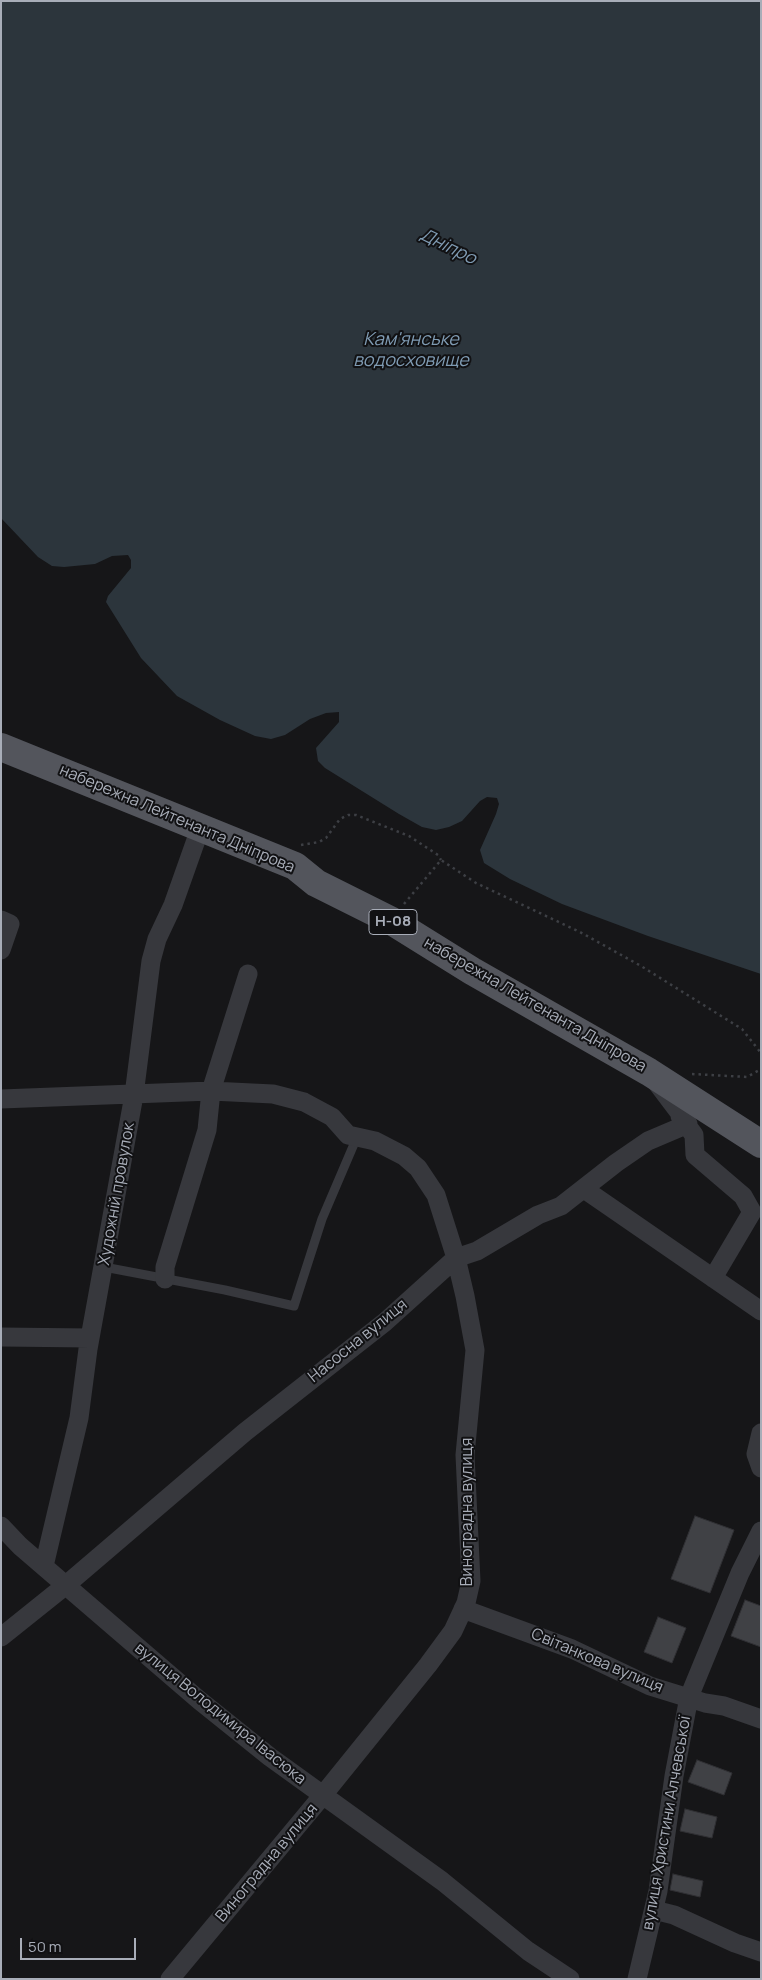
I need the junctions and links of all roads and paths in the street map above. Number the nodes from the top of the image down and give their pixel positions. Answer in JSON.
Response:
{"nodes":[{"id":1,"x":1,"y":747,"type":"edge"},
{"id":2,"x":201,"y":826,"type":"junction"},
{"id":3,"x":269,"y":855,"type":"junction"},
{"id":4,"x":441,"y":860,"type":"junction"},
{"id":5,"x":390,"y":920,"type":"junction"},
{"id":6,"x":6,"y":922,"type":"edge"},
{"id":7,"x":1,"y":950,"type":"edge"},
{"id":8,"x":248,"y":974,"type":"dead end"},
{"id":9,"x":761,"y":1053,"type":"edge"},
{"id":10,"x":761,"y":1069,"type":"edge"},
{"id":11,"x":649,"y":1072,"type":"junction"},
{"id":12,"x":688,"y":1074,"type":"dead end"},
{"id":13,"x":211,"y":1091,"type":"junction"},
{"id":14,"x":134,"y":1096,"type":"junction"},
{"id":15,"x":1,"y":1099,"type":"edge"},
{"id":16,"x":356,"y":1137,"type":"junction"},
{"id":17,"x":761,"y":1144,"type":"edge"},
{"id":18,"x":584,"y":1189,"type":"junction"},
{"id":19,"x":456,"y":1258,"type":"junction"},
{"id":20,"x":104,"y":1266,"type":"junction"},
{"id":21,"x":713,"y":1278,"type":"junction"},
{"id":22,"x":165,"y":1280,"type":"junction"},
{"id":23,"x":761,"y":1311,"type":"edge"},
{"id":24,"x":1,"y":1337,"type":"edge"},
{"id":25,"x":90,"y":1338,"type":"junction"},
{"id":26,"x":761,"y":1433,"type":"edge"},
{"id":27,"x":761,"y":1468,"type":"edge"},
{"id":28,"x":1,"y":1526,"type":"edge"},
{"id":29,"x":761,"y":1531,"type":"edge"},
{"id":30,"x":44,"y":1566,"type":"junction"},
{"id":31,"x":66,"y":1585,"type":"junction"},
{"id":32,"x":463,"y":1610,"type":"junction"},
{"id":33,"x":1,"y":1637,"type":"edge"},
{"id":34,"x":689,"y":1697,"type":"junction"},
{"id":35,"x":761,"y":1719,"type":"edge"},
{"id":36,"x":324,"y":1795,"type":"junction"},
{"id":37,"x":654,"y":1910,"type":"junction"},
{"id":38,"x":761,"y":1952,"type":"edge"},
{"id":39,"x":170,"y":1979,"type":"edge"},
{"id":40,"x":570,"y":1979,"type":"edge"},
{"id":41,"x":637,"y":1979,"type":"edge"}],
"edges":[{"from":1,"to":2,"type":"main road","name":"набережна Лейтенанта Дніпрова","number":"Н-08"},
{"from":2,"to":3,"type":"main road","name":"набережна Лейтенанта Дніпрова","number":"Н-08"},
{"from":2,"to":14,"type":"street","name":"Художній провулок"},
{"from":3,"to":4,"type":"path"},
{"from":3,"to":5,"type":"main road","name":"набережна Лейтенанта Дніпрова","number":"Н-08"},
{"from":4,"to":5,"type":"path"},
{"from":4,"to":9,"type":"path"},
{"from":5,"to":11,"type":"main road","name":"набережна Лейтенанта Дніпрова","number":"Н-08"},
{"from":6,"to":7,"type":"street"},
{"from":8,"to":13,"type":"street"},
{"from":10,"to":12,"type":"path"},
{"from":11,"to":17,"type":"main road","name":"набережна Лейтенанта Дніпрова","number":"Н-08"},
{"from":11,"to":18,"type":"street","name":"Насосна вулиця"},
{"from":11,"to":21,"type":"street"},
{"from":13,"to":14,"type":"street","name":"Виноградна вулиця"},
{"from":13,"to":16,"type":"street","name":"Виноградна вулиця"},
{"from":13,"to":22,"type":"street"},
{"from":14,"to":15,"type":"street","name":"Виноградна вулиця"},
{"from":14,"to":20,"type":"street","name":"Художній провулок"},
{"from":16,"to":19,"type":"street","name":"Виноградна вулиця"},
{"from":16,"to":22,"type":"lane"},
{"from":18,"to":19,"type":"street","name":"Насосна вулиця"},
{"from":18,"to":21,"type":"street"},
{"from":19,"to":31,"type":"street","name":"Насосна вулиця"},
{"from":19,"to":32,"type":"street","name":"Виноградна вулиця"},
{"from":20,"to":22,"type":"lane"},
{"from":20,"to":25,"type":"street","name":"Художній провулок"},
{"from":21,"to":23,"type":"street"},
{"from":24,"to":25,"type":"street"},
{"from":25,"to":30,"type":"street","name":"Художній провулок"},
{"from":26,"to":27,"type":"street"},
{"from":28,"to":30,"type":"street","name":"вулиця Володимира Івасюка"},
{"from":29,"to":34,"type":"street","name":"вулиця Христини Алчевської"},
{"from":30,"to":31,"type":"street","name":"вулиця Володимира Івасюка"},
{"from":31,"to":33,"type":"street","name":"Насосна вулиця"},
{"from":31,"to":36,"type":"street","name":"вулиця Володимира Івасюка"},
{"from":32,"to":34,"type":"street","name":"Світанкова вулиця"},
{"from":32,"to":36,"type":"street","name":"Виноградна вулиця"},
{"from":34,"to":35,"type":"street","name":"Світанкова вулиця"},
{"from":34,"to":37,"type":"street","name":"вулиця Христини Алчевської"},
{"from":36,"to":39,"type":"street","name":"Виноградна вулиця"},
{"from":36,"to":40,"type":"street","name":"вулиця Володимира Івасюка"},
{"from":37,"to":38,"type":"street"},
{"from":37,"to":41,"type":"street","name":"вулиця Христини Алчевської"}]}
